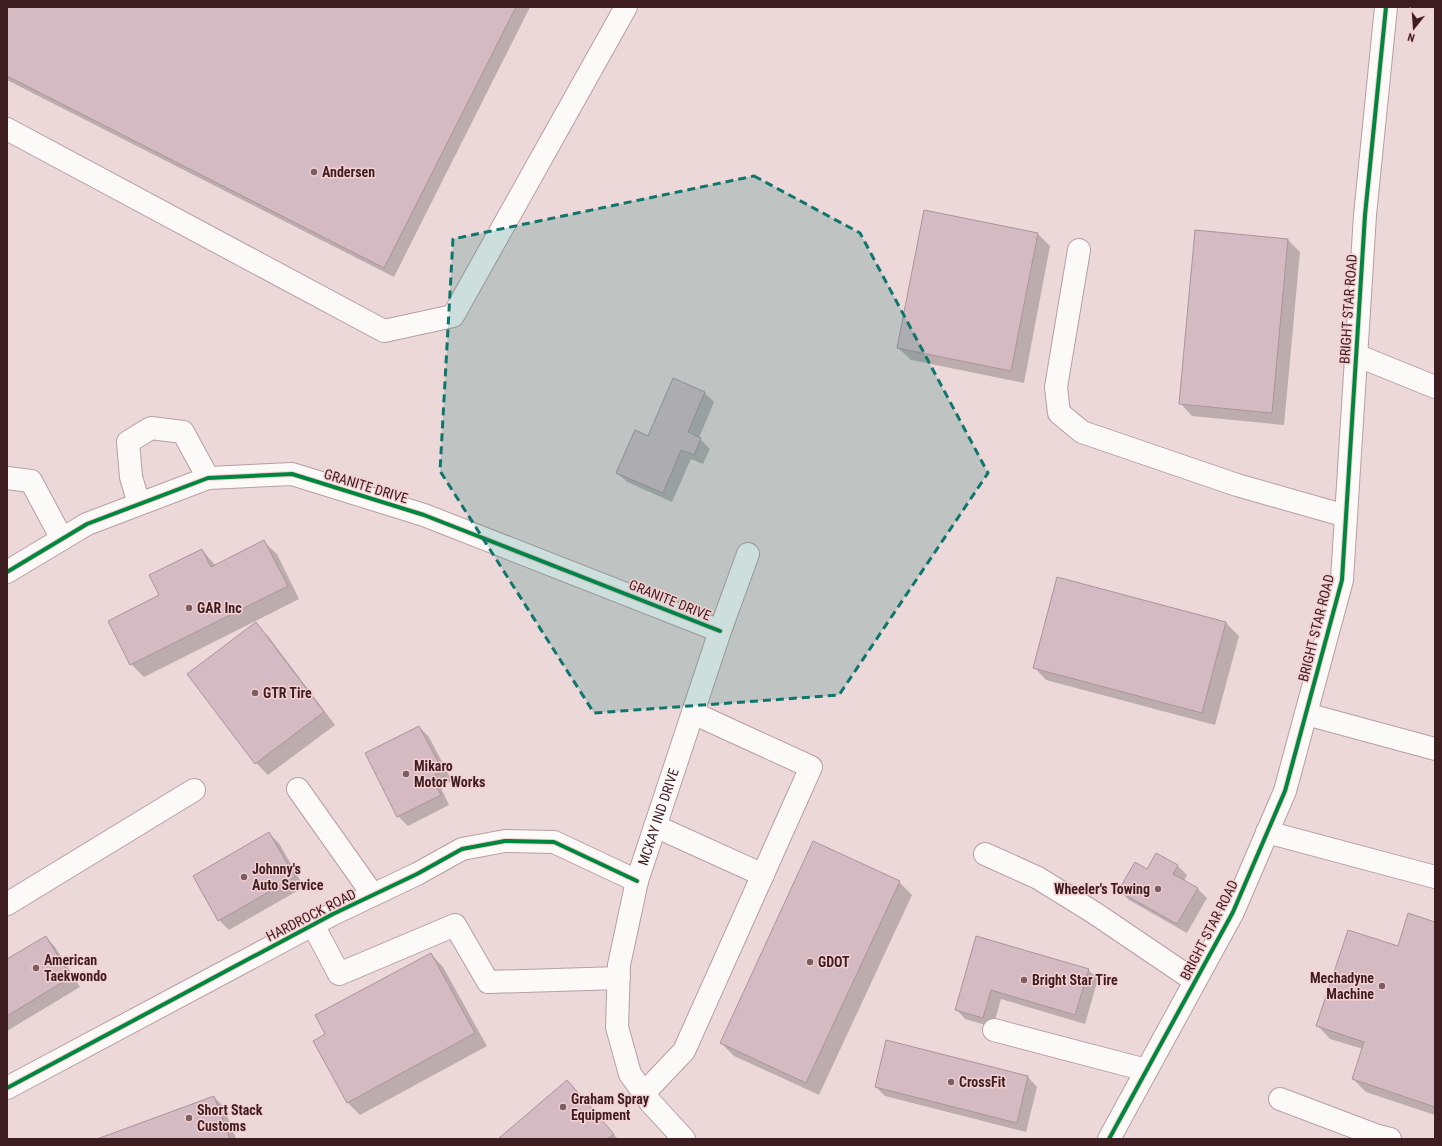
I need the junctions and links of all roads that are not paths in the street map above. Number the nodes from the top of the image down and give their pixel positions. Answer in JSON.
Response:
{"nodes":[{"id":1,"x":626,"y":7,"type":"edge"},
{"id":2,"x":1386,"y":7,"type":"edge"},
{"id":3,"x":7,"y":129,"type":"edge"},
{"id":4,"x":1079,"y":250,"type":"dead end"},
{"id":5,"x":1356,"y":355,"type":"junction"},
{"id":6,"x":1435,"y":387,"type":"edge"},
{"id":7,"x":7,"y":478,"type":"edge"},
{"id":8,"x":208,"y":478,"type":"junction"},
{"id":9,"x":139,"y":504,"type":"junction"},
{"id":10,"x":1346,"y":516,"type":"junction"},
{"id":11,"x":62,"y":539,"type":"junction"},
{"id":12,"x":748,"y":554,"type":"dead end"},
{"id":13,"x":7,"y":572,"type":"edge"},
{"id":14,"x":720,"y":632,"type":"junction"},
{"id":15,"x":693,"y":713,"type":"junction"},
{"id":16,"x":1306,"y":714,"type":"junction"},
{"id":17,"x":1435,"y":749,"type":"edge"},
{"id":18,"x":298,"y":789,"type":"dead end"},
{"id":19,"x":194,"y":790,"type":"dead end"},
{"id":20,"x":655,"y":826,"type":"junction"},
{"id":21,"x":1267,"y":832,"type":"junction"},
{"id":22,"x":985,"y":854,"type":"dead end"},
{"id":23,"x":762,"y":874,"type":"junction"},
{"id":24,"x":1435,"y":876,"type":"edge"},
{"id":25,"x":637,"y":881,"type":"junction"},
{"id":26,"x":373,"y":895,"type":"junction"},
{"id":27,"x":7,"y":904,"type":"edge"},
{"id":28,"x":313,"y":925,"type":"junction"},
{"id":29,"x":619,"y":978,"type":"junction"},
{"id":30,"x":1195,"y":981,"type":"junction"},
{"id":31,"x":994,"y":1030,"type":"dead end"},
{"id":32,"x":1146,"y":1070,"type":"junction"},
{"id":33,"x":7,"y":1088,"type":"edge"},
{"id":34,"x":644,"y":1093,"type":"junction"},
{"id":35,"x":1280,"y":1099,"type":"dead end"},
{"id":36,"x":684,"y":1139,"type":"edge"},
{"id":37,"x":1109,"y":1139,"type":"edge"},
{"id":38,"x":1390,"y":1139,"type":"edge"}],
"edges":[{"from":1,"to":3,"type":"street"},
{"from":2,"to":5,"type":"street","name":"BRIGHT STAR ROAD"},
{"from":4,"to":10,"type":"street"},
{"from":5,"to":6,"type":"street"},
{"from":5,"to":10,"type":"street","name":"BRIGHT STAR ROAD"},
{"from":7,"to":11,"type":"street"},
{"from":8,"to":9,"type":"street","name":"GRANITE DRIVE"},
{"from":8,"to":9,"type":"street"},
{"from":8,"to":14,"type":"street","name":"GRANITE DRIVE"},
{"from":9,"to":11,"type":"street","name":"GRANITE DRIVE"},
{"from":10,"to":16,"type":"street","name":"BRIGHT STAR ROAD"},
{"from":11,"to":13,"type":"street","name":"GRANITE DRIVE"},
{"from":12,"to":14,"type":"street","name":"MCKAY IND DRIVE"},
{"from":14,"to":15,"type":"street","name":"MCKAY IND DRIVE"},
{"from":15,"to":20,"type":"street","name":"MCKAY IND DRIVE"},
{"from":15,"to":23,"type":"street"},
{"from":16,"to":17,"type":"street"},
{"from":16,"to":21,"type":"street","name":"BRIGHT STAR ROAD"},
{"from":18,"to":26,"type":"street"},
{"from":19,"to":27,"type":"street"},
{"from":20,"to":23,"type":"street"},
{"from":20,"to":25,"type":"street","name":"MCKAY IND DRIVE"},
{"from":21,"to":24,"type":"street"},
{"from":21,"to":30,"type":"street","name":"BRIGHT STAR ROAD"},
{"from":22,"to":30,"type":"street"},
{"from":23,"to":34,"type":"street"},
{"from":25,"to":26,"type":"street","name":"HARDROCK ROAD"},
{"from":25,"to":29,"type":"street","name":"MCKAY IND DRIVE"},
{"from":26,"to":28,"type":"street","name":"HARDROCK ROAD"},
{"from":28,"to":29,"type":"street"},
{"from":28,"to":33,"type":"street","name":"HARDROCK ROAD"},
{"from":29,"to":34,"type":"street","name":"MCKAY IND DRIVE"},
{"from":30,"to":32,"type":"street","name":"BRIGHT STAR ROAD"},
{"from":31,"to":32,"type":"street"},
{"from":32,"to":37,"type":"street","name":"BRIGHT STAR ROAD"},
{"from":34,"to":36,"type":"street","name":"MCKAY IND DRIVE"},
{"from":35,"to":38,"type":"street"}]}
